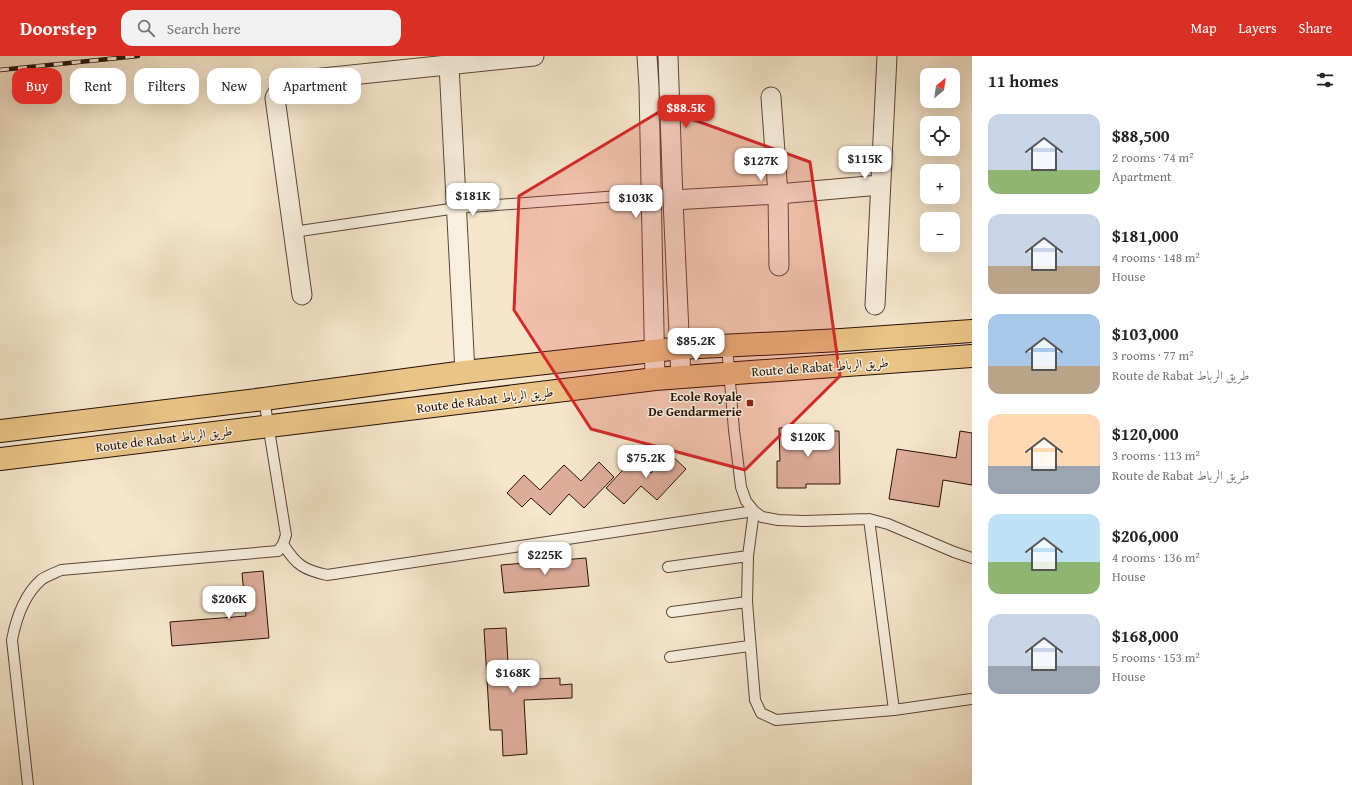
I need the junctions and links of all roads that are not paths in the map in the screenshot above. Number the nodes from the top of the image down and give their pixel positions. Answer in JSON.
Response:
{"nodes":[{"id":1,"x":534,"y":56,"type":"edge"},
{"id":2,"x":646,"y":56,"type":"edge"},
{"id":3,"x":668,"y":56,"type":"edge"},
{"id":4,"x":887,"y":56,"type":"edge"},
{"id":5,"x":449,"y":65,"type":"junction"},
{"id":6,"x":771,"y":97,"type":"dead end"},
{"id":7,"x":880,"y":185,"type":"junction"},
{"id":8,"x":778,"y":194,"type":"junction"},
{"id":9,"x":619,"y":196,"type":"dead end"},
{"id":10,"x":673,"y":200,"type":"junction"},
{"id":11,"x":457,"y":208,"type":"junction"},
{"id":12,"x":293,"y":232,"type":"junction"},
{"id":13,"x":779,"y":266,"type":"dead end"},
{"id":14,"x":302,"y":295,"type":"dead end"},
{"id":15,"x":875,"y":304,"type":"dead end"},
{"id":16,"x":972,"y":331,"type":"edge"},
{"id":17,"x":727,"y":346,"type":"junction"},
{"id":18,"x":680,"y":348,"type":"junction"},
{"id":19,"x":653,"y":351,"type":"junction"},
{"id":20,"x":972,"y":356,"type":"edge"},
{"id":21,"x":465,"y":372,"type":"junction"},
{"id":22,"x":729,"y":373,"type":"junction"},
{"id":23,"x":681,"y":377,"type":"junction"},
{"id":24,"x":655,"y":379,"type":"junction"},
{"id":25,"x":264,"y":399,"type":"junction"},
{"id":26,"x":269,"y":427,"type":"junction"},
{"id":27,"x":0,"y":431,"type":"edge"},
{"id":28,"x":0,"y":459,"type":"edge"},
{"id":29,"x":754,"y":512,"type":"junction"},
{"id":30,"x":870,"y":519,"type":"junction"},
{"id":31,"x":283,"y":544,"type":"junction"},
{"id":32,"x":748,"y":556,"type":"junction"},
{"id":33,"x":972,"y":558,"type":"edge"},
{"id":34,"x":668,"y":567,"type":"dead end"},
{"id":35,"x":747,"y":602,"type":"junction"},
{"id":36,"x":672,"y":612,"type":"dead end"},
{"id":37,"x":749,"y":646,"type":"junction"},
{"id":38,"x":670,"y":657,"type":"dead end"},
{"id":39,"x":971,"y":699,"type":"dead end"},
{"id":40,"x":894,"y":710,"type":"junction"},
{"id":41,"x":28,"y":785,"type":"edge"}],
"edges":[{"from":1,"to":5,"type":"street"},
{"from":2,"to":19,"type":"street"},
{"from":3,"to":10,"type":"street"},
{"from":4,"to":7,"type":"street"},
{"from":5,"to":11,"type":"street"},
{"from":5,"to":12,"type":"street"},
{"from":6,"to":8,"type":"street"},
{"from":7,"to":8,"type":"street"},
{"from":7,"to":15,"type":"street"},
{"from":8,"to":10,"type":"street"},
{"from":8,"to":13,"type":"street"},
{"from":9,"to":11,"type":"lane"},
{"from":10,"to":18,"type":"street"},
{"from":11,"to":12,"type":"lane"},
{"from":11,"to":21,"type":"street"},
{"from":12,"to":14,"type":"street"},
{"from":16,"to":17,"type":"main road","name":"Route de Rabat طريق الرباط"},
{"from":17,"to":18,"type":"main road","name":"Route de Rabat طريق الرباط"},
{"from":17,"to":22,"type":"lane"},
{"from":18,"to":19,"type":"main road","name":"Route de Rabat طريق الرباط"},
{"from":18,"to":23,"type":"street"},
{"from":19,"to":21,"type":"main road","name":"Route de Rabat طريق الرباط"},
{"from":19,"to":24,"type":"street"},
{"from":20,"to":22,"type":"main road","name":"Route de Rabat طريق الرباط"},
{"from":21,"to":25,"type":"main road","name":"Route de Rabat طريق الرباط"},
{"from":22,"to":23,"type":"main road","name":"Route de Rabat طريق الرباط"},
{"from":22,"to":29,"type":"lane"},
{"from":23,"to":24,"type":"main road","name":"Route de Rabat طريق الرباط"},
{"from":24,"to":26,"type":"main road","name":"Route de Rabat طريق الرباط"},
{"from":25,"to":26,"type":"lane"},
{"from":25,"to":27,"type":"main road","name":"Route de Rabat طريق الرباط"},
{"from":26,"to":28,"type":"main road","name":"Route de Rabat طريق الرباط"},
{"from":26,"to":31,"type":"lane"},
{"from":29,"to":30,"type":"lane"},
{"from":29,"to":31,"type":"lane"},
{"from":29,"to":32,"type":"lane"},
{"from":30,"to":33,"type":"lane"},
{"from":30,"to":40,"type":"lane"},
{"from":31,"to":41,"type":"lane"},
{"from":32,"to":34,"type":"lane"},
{"from":32,"to":35,"type":"lane"},
{"from":35,"to":36,"type":"lane"},
{"from":35,"to":37,"type":"lane"},
{"from":37,"to":38,"type":"lane"},
{"from":37,"to":40,"type":"lane"},
{"from":39,"to":40,"type":"lane"}]}
